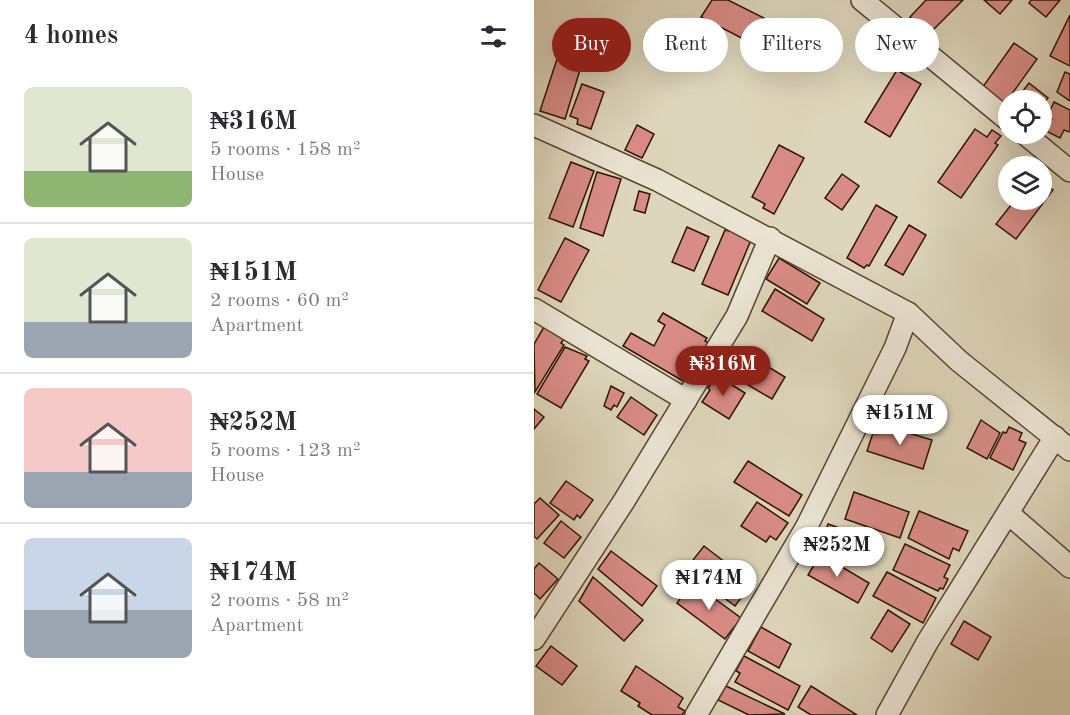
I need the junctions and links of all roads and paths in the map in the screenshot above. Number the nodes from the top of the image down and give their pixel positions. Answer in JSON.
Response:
{"nodes":[{"id":1,"x":862,"y":0,"type":"edge"},
{"id":2,"x":998,"y":112,"type":"edge"},
{"id":3,"x":535,"y":130,"type":"edge"},
{"id":4,"x":1037,"y":144,"type":"edge"},
{"id":5,"x":1070,"y":171,"type":"edge"},
{"id":6,"x":770,"y":238,"type":"junction"},
{"id":7,"x":534,"y":309,"type":"edge"},
{"id":8,"x":908,"y":314,"type":"junction"},
{"id":9,"x":686,"y":400,"type":"junction"},
{"id":10,"x":1063,"y":444,"type":"edge"},
{"id":11,"x":1009,"y":514,"type":"junction"},
{"id":12,"x":1070,"y":567,"type":"edge"},
{"id":13,"x":534,"y":639,"type":"edge"},
{"id":14,"x":696,"y":715,"type":"edge"},
{"id":15,"x":887,"y":715,"type":"edge"}],
"edges":[{"from":1,"to":2,"type":"street"},
{"from":3,"to":6,"type":"street"},
{"from":4,"to":5,"type":"street"},
{"from":6,"to":8,"type":"street"},
{"from":6,"to":9,"type":"street"},
{"from":7,"to":9,"type":"street"},
{"from":8,"to":10,"type":"street"},
{"from":8,"to":14,"type":"street"},
{"from":9,"to":13,"type":"street"},
{"from":10,"to":11,"type":"street"},
{"from":11,"to":12,"type":"street"},
{"from":11,"to":15,"type":"street"}]}
